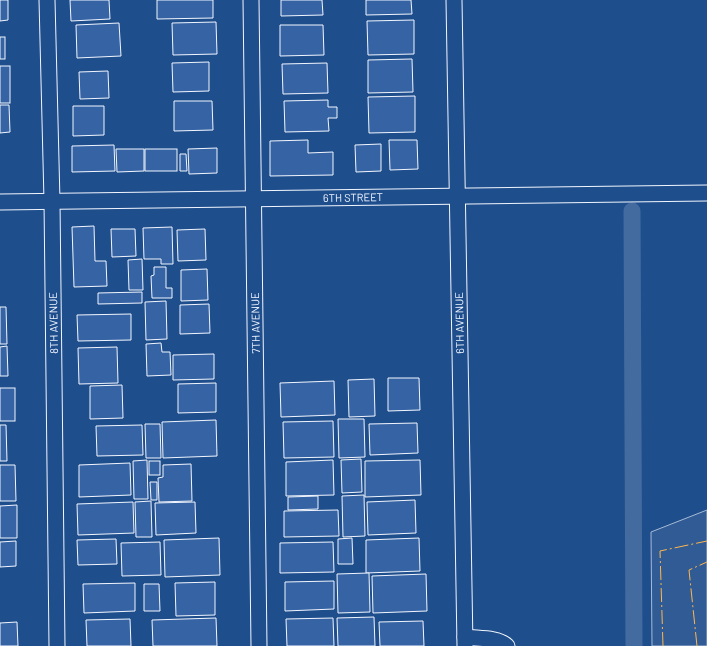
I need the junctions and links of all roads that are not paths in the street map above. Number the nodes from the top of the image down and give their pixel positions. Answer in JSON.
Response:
{"nodes":[{"id":1,"x":47,"y":0,"type":"edge"},
{"id":2,"x":251,"y":0,"type":"edge"},
{"id":3,"x":454,"y":0,"type":"edge"},
{"id":4,"x":707,"y":193,"type":"edge"},
{"id":5,"x":457,"y":196,"type":"junction"},
{"id":6,"x":254,"y":199,"type":"junction"},
{"id":7,"x":52,"y":201,"type":"junction"},
{"id":8,"x":0,"y":202,"type":"edge"},
{"id":9,"x":465,"y":642,"type":"edge"},
{"id":10,"x":57,"y":646,"type":"edge"},
{"id":11,"x":259,"y":646,"type":"edge"},
{"id":12,"x":507,"y":646,"type":"edge"}],
"edges":[{"from":1,"to":7,"type":"street","name":"8TH AVENUE"},
{"from":2,"to":6,"type":"street","name":"7TH AVENUE"},
{"from":3,"to":5,"type":"street","name":"6TH AVENUE"},
{"from":4,"to":5,"type":"street","name":"6TH STREET"},
{"from":5,"to":6,"type":"street","name":"6TH STREET"},
{"from":5,"to":9,"type":"street","name":"6TH AVENUE"},
{"from":6,"to":7,"type":"street","name":"6TH STREET"},
{"from":6,"to":11,"type":"street","name":"7TH AVENUE"},
{"from":7,"to":8,"type":"street","name":"6TH STREET"},
{"from":7,"to":10,"type":"street","name":"8TH AVENUE"},
{"from":9,"to":12,"type":"street"}]}
